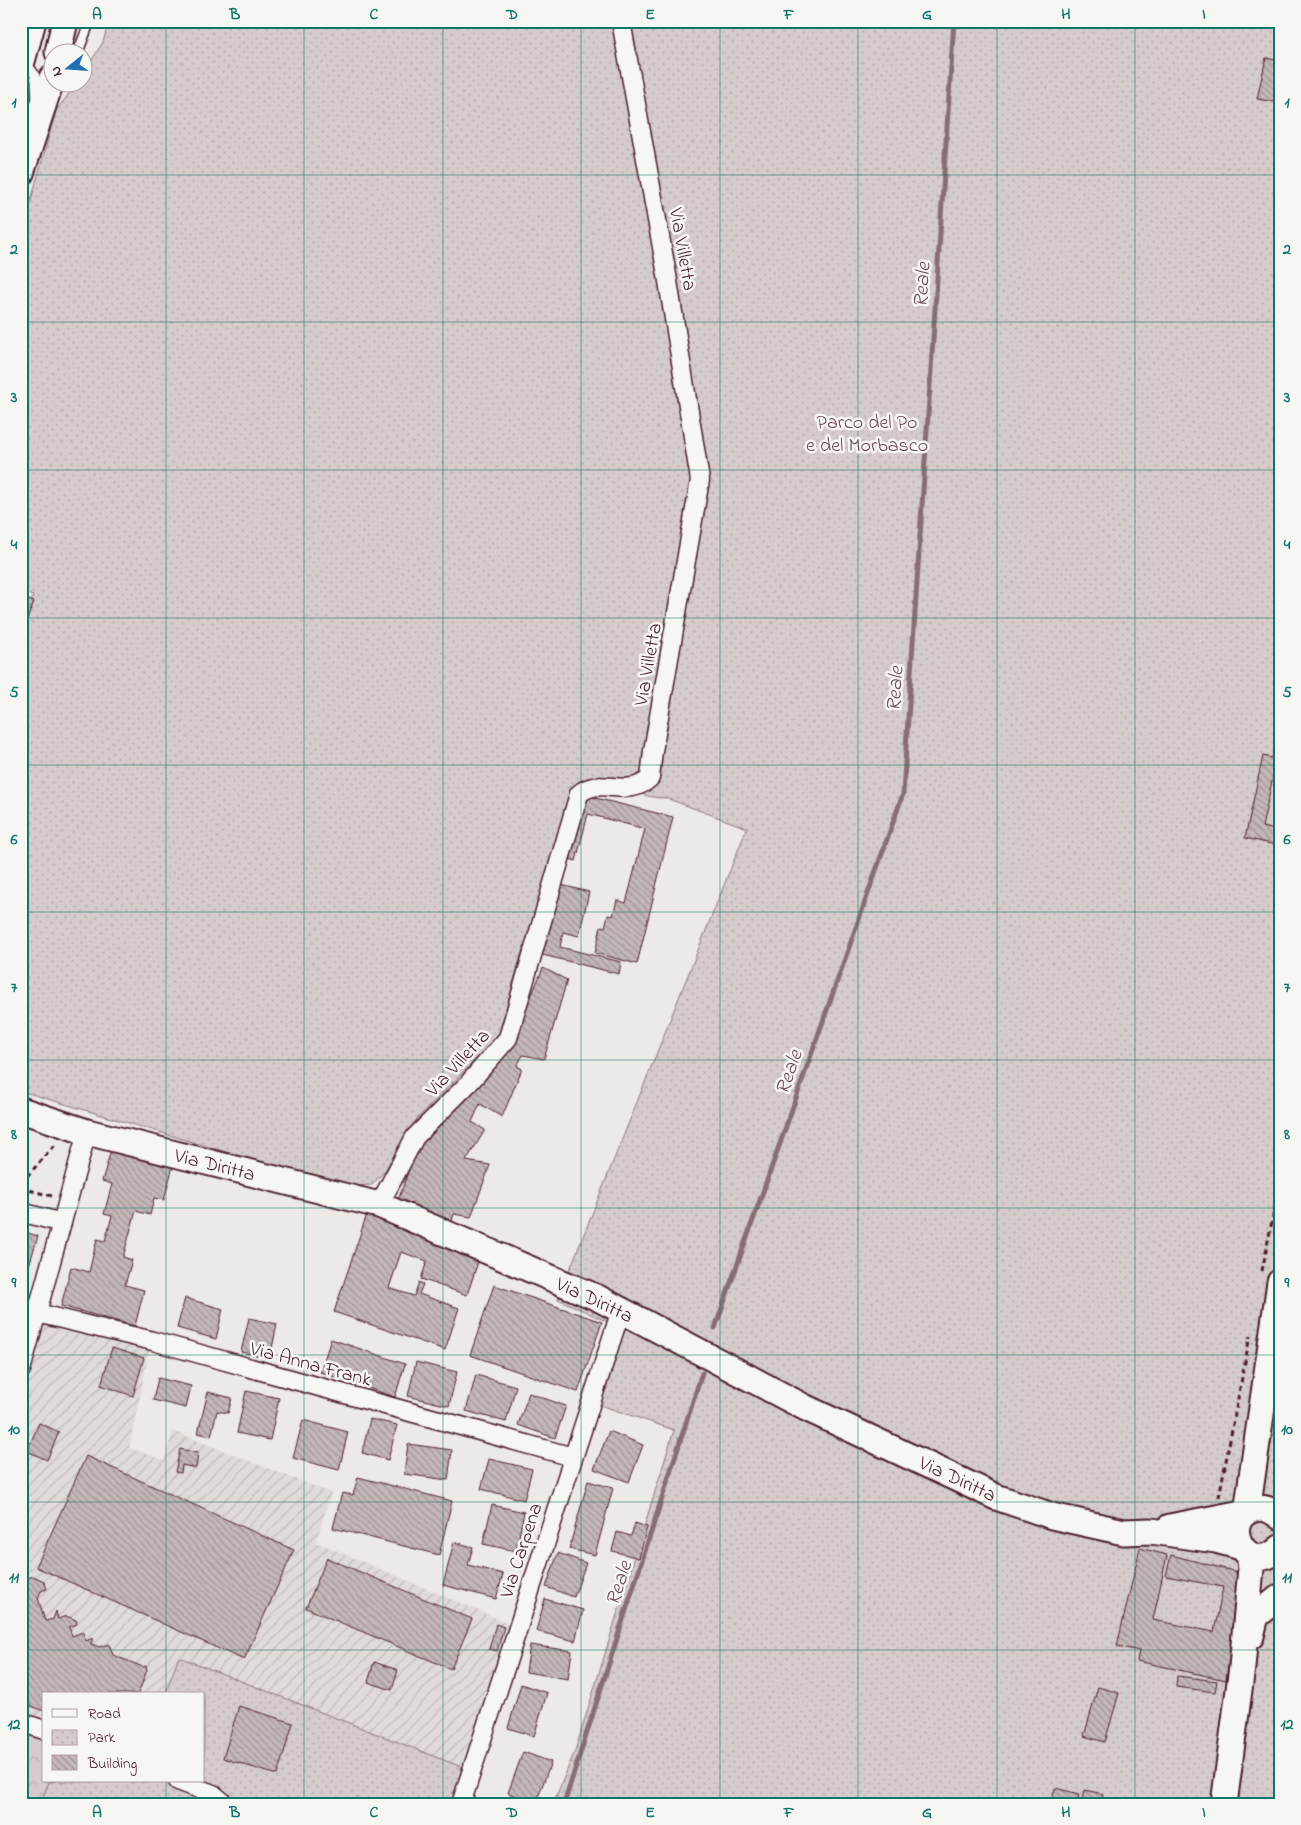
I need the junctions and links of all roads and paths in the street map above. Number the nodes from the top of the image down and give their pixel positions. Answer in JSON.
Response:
{"nodes":[{"id":1,"x":33,"y":21,"type":"edge"},
{"id":2,"x":65,"y":21,"type":"edge"},
{"id":3,"x":90,"y":21,"type":"edge"},
{"id":4,"x":621,"y":21,"type":"edge"},
{"id":5,"x":60,"y":42,"type":"edge"},
{"id":6,"x":82,"y":42,"type":"edge"},
{"id":7,"x":21,"y":64,"type":"edge"},
{"id":8,"x":48,"y":94,"type":"edge"},
{"id":9,"x":21,"y":173,"type":"edge"},
{"id":10,"x":21,"y":1110,"type":"edge"},
{"id":11,"x":84,"y":1140,"type":"junction"},
{"id":12,"x":21,"y":1183,"type":"edge"},
{"id":13,"x":21,"y":1188,"type":"edge"},
{"id":14,"x":68,"y":1201,"type":"junction"},
{"id":15,"x":378,"y":1204,"type":"junction"},
{"id":16,"x":21,"y":1212,"type":"edge"},
{"id":17,"x":62,"y":1223,"type":"junction"},
{"id":18,"x":1278,"y":1294,"type":"edge"},
{"id":19,"x":621,"y":1310,"type":"junction"},
{"id":20,"x":38,"y":1313,"type":"junction"},
{"id":21,"x":21,"y":1370,"type":"edge"},
{"id":22,"x":573,"y":1457,"type":"junction"},
{"id":23,"x":1264,"y":1513,"type":"edge"},
{"id":24,"x":1151,"y":1531,"type":"junction"},
{"id":25,"x":1245,"y":1551,"type":"junction"},
{"id":26,"x":1278,"y":1553,"type":"edge"},
{"id":27,"x":1280,"y":1597,"type":"edge"},
{"id":28,"x":1256,"y":1616,"type":"junction"},
{"id":29,"x":1242,"y":1667,"type":"junction"},
{"id":30,"x":21,"y":1722,"type":"edge"},
{"id":31,"x":42,"y":1729,"type":"edge"},
{"id":32,"x":181,"y":1782,"type":"edge"},
{"id":33,"x":225,"y":1804,"type":"edge"},
{"id":34,"x":460,"y":1804,"type":"edge"},
{"id":35,"x":1224,"y":1804,"type":"edge"}],
"edges":[{"from":1,"to":7,"type":"street"},
{"from":2,"to":5,"type":"street"},
{"from":3,"to":6,"type":"lane"},
{"from":4,"to":15,"type":"street","name":"Via Villetta"},
{"from":7,"to":8,"type":"lane"},
{"from":8,"to":9,"type":"street"},
{"from":10,"to":11,"type":"street","name":"Via Diritta"},
{"from":11,"to":12,"type":"path"},
{"from":11,"to":14,"type":"street"},
{"from":11,"to":15,"type":"street","name":"Via Diritta"},
{"from":13,"to":14,"type":"path"},
{"from":14,"to":17,"type":"street"},
{"from":15,"to":19,"type":"street","name":"Via Diritta"},
{"from":16,"to":17,"type":"street"},
{"from":17,"to":20,"type":"street"},
{"from":18,"to":23,"type":"street"},
{"from":19,"to":22,"type":"street","name":"Via Carpena"},
{"from":19,"to":24,"type":"street","name":"Via Diritta"},
{"from":20,"to":21,"type":"street"},
{"from":20,"to":22,"type":"street","name":"Via Anna Frank"},
{"from":22,"to":34,"type":"street","name":"Via Carpena"},
{"from":23,"to":24,"type":"street","name":"Via Diritta"},
{"from":23,"to":25,"type":"street"},
{"from":24,"to":25,"type":"street","name":"Via Diritta"},
{"from":25,"to":26,"type":"street","name":"Via Diritta"},
{"from":25,"to":29,"type":"street"},
{"from":26,"to":28,"type":"street"},
{"from":27,"to":28,"type":"street"},
{"from":28,"to":29,"type":"street"},
{"from":29,"to":35,"type":"street"},
{"from":30,"to":31,"type":"street"},
{"from":32,"to":33,"type":"street"}]}
